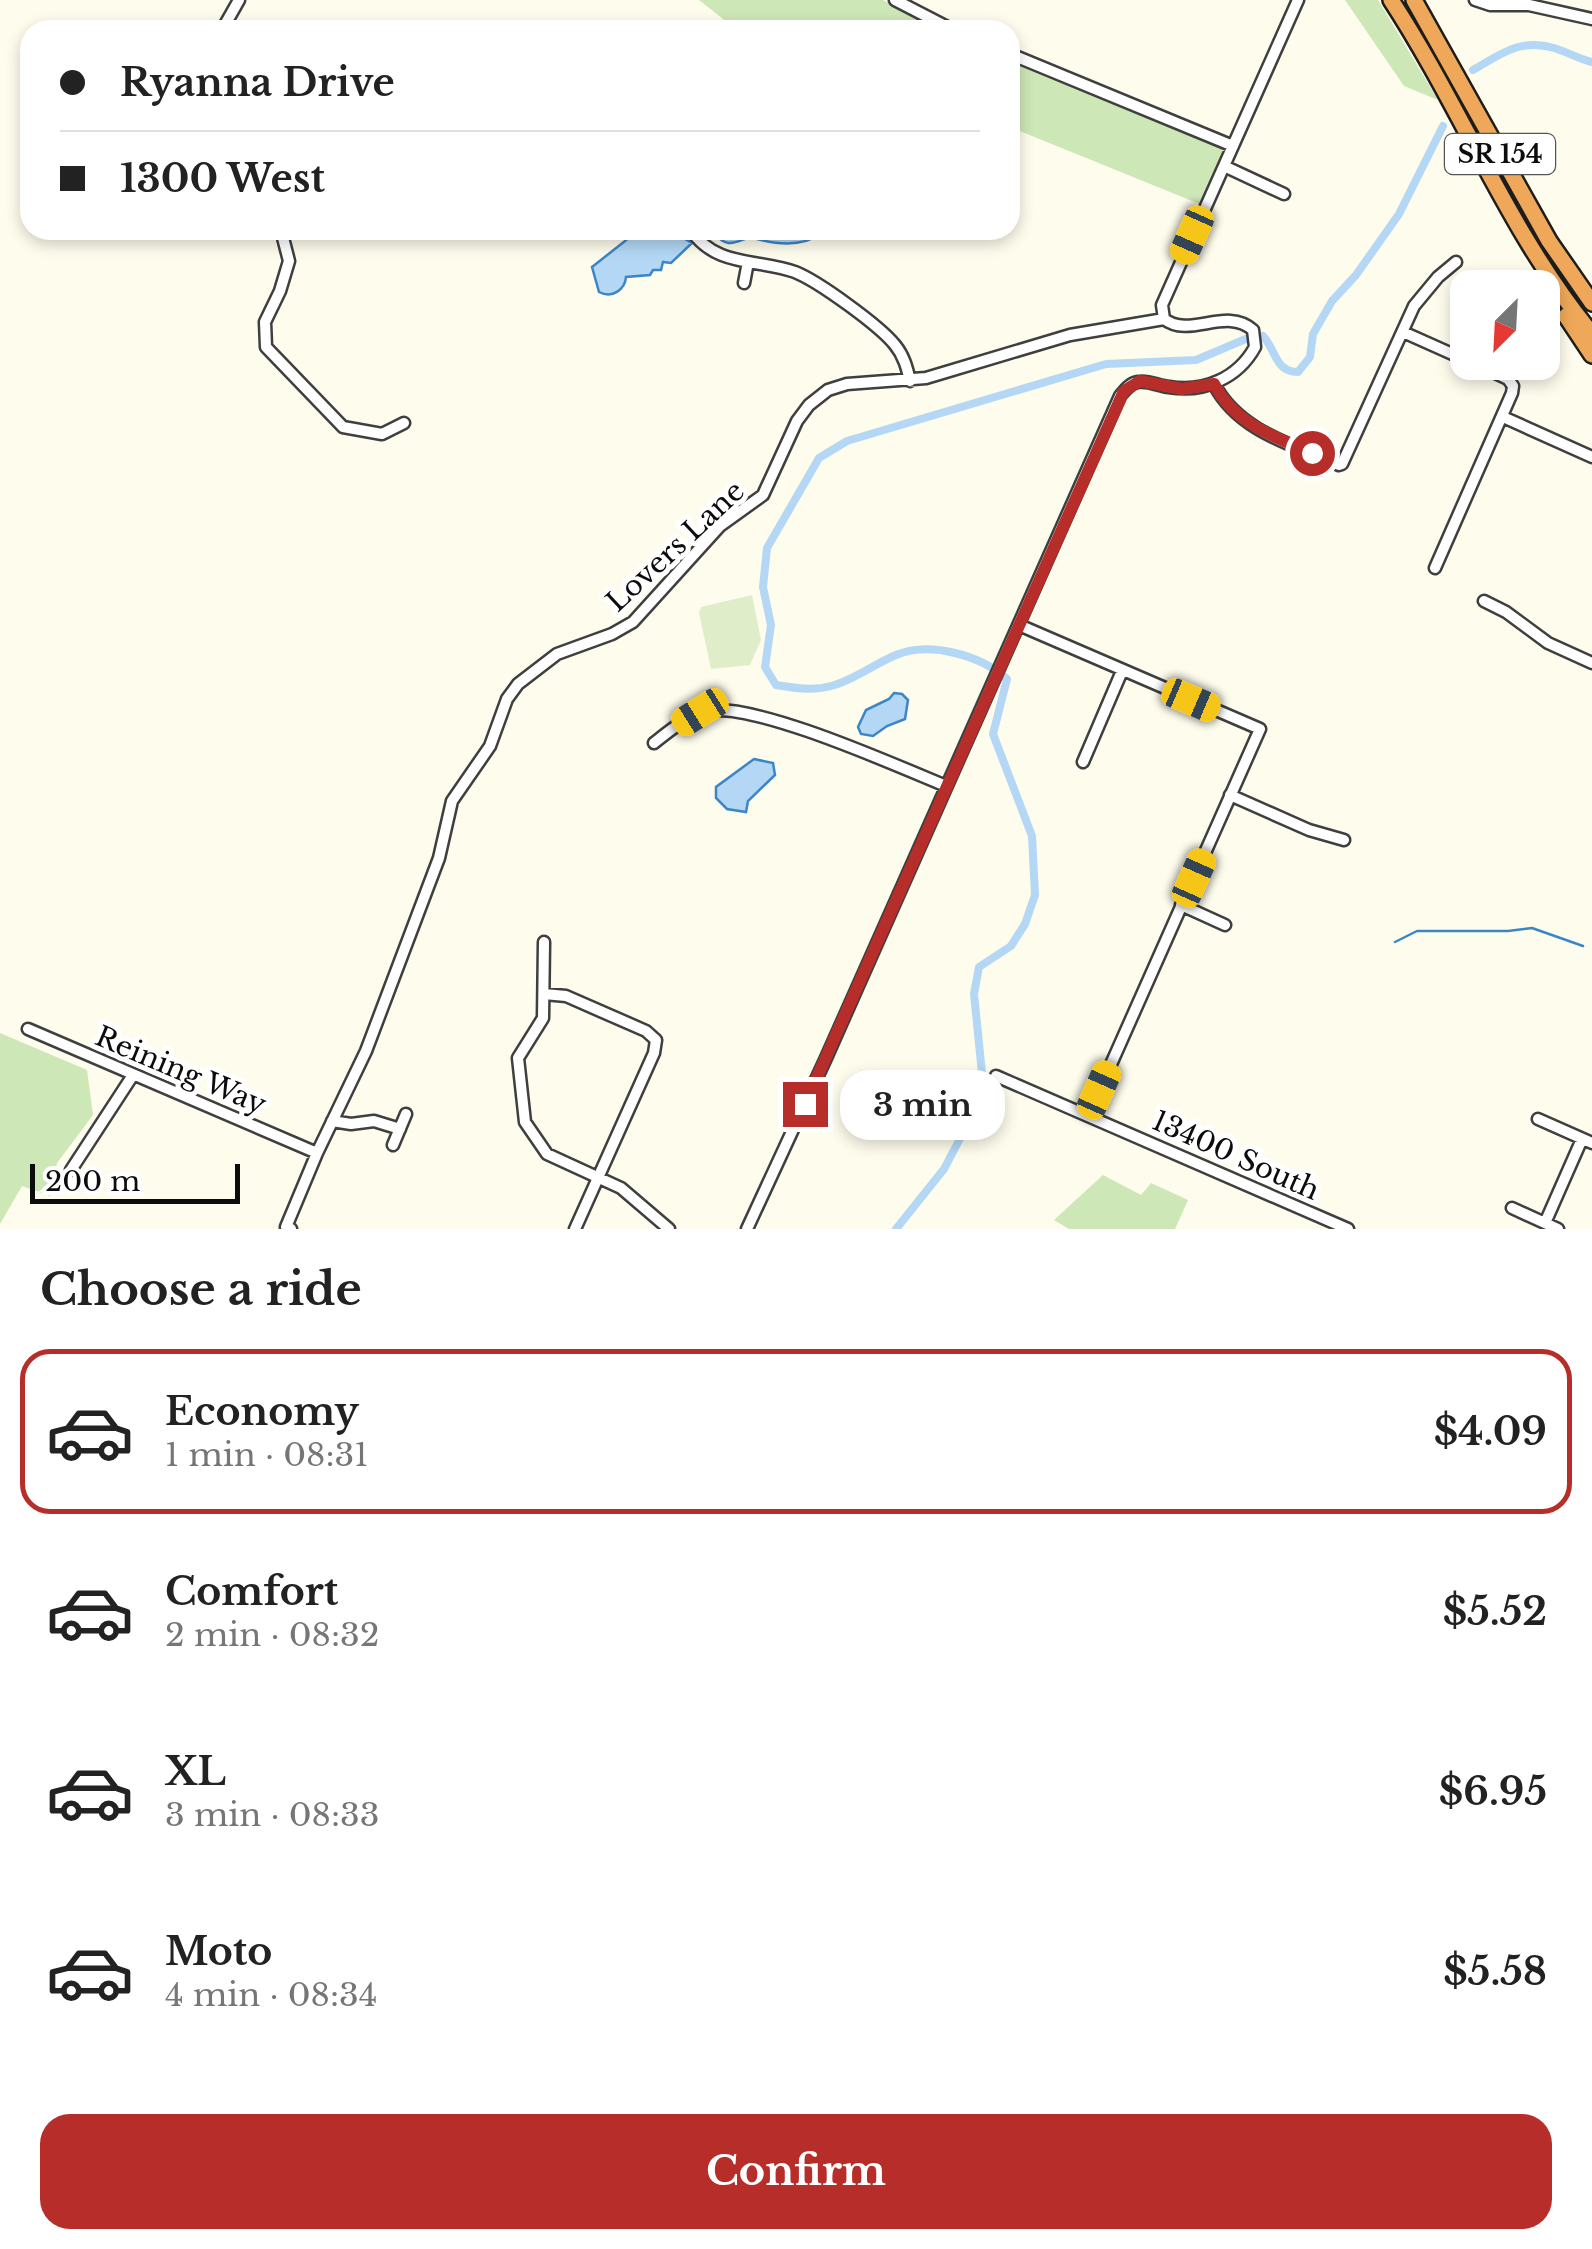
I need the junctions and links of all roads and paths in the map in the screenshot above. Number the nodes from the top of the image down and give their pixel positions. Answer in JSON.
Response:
{"nodes":[{"id":1,"x":894,"y":0,"type":"edge"},
{"id":2,"x":1298,"y":0,"type":"edge"},
{"id":3,"x":1391,"y":0,"type":"edge"},
{"id":4,"x":1414,"y":0,"type":"edge"},
{"id":5,"x":1475,"y":0,"type":"edge"},
{"id":6,"x":1592,"y":19,"type":"edge"},
{"id":7,"x":933,"y":20,"type":"edge"},
{"id":8,"x":1020,"y":58,"type":"edge"},
{"id":9,"x":1233,"y":146,"type":"junction"},
{"id":10,"x":1478,"y":155,"type":"junction"},
{"id":11,"x":1224,"y":166,"type":"junction"},
{"id":12,"x":1284,"y":194,"type":"dead end"},
{"id":13,"x":284,"y":240,"type":"edge"},
{"id":14,"x":698,"y":240,"type":"edge"},
{"id":15,"x":1548,"y":240,"type":"junction"},
{"id":16,"x":748,"y":262,"type":"junction"},
{"id":17,"x":1456,"y":262,"type":"dead end"},
{"id":18,"x":744,"y":284,"type":"dead end"},
{"id":19,"x":1592,"y":292,"type":"edge"},
{"id":20,"x":1592,"y":304,"type":"edge"},
{"id":21,"x":1164,"y":319,"type":"junction"},
{"id":22,"x":1403,"y":332,"type":"junction"},
{"id":23,"x":1592,"y":334,"type":"edge"},
{"id":24,"x":1450,"y":353,"type":"edge"},
{"id":25,"x":1592,"y":355,"type":"edge"},
{"id":26,"x":1512,"y":380,"type":"edge"},
{"id":27,"x":910,"y":381,"type":"junction"},
{"id":28,"x":1214,"y":384,"type":"junction"},
{"id":29,"x":1502,"y":417,"type":"junction"},
{"id":30,"x":404,"y":423,"type":"dead end"},
{"id":31,"x":1592,"y":457,"type":"edge"},
{"id":32,"x":1435,"y":568,"type":"dead end"},
{"id":33,"x":1484,"y":600,"type":"dead end"},
{"id":34,"x":1019,"y":625,"type":"junction"},
{"id":35,"x":1592,"y":662,"type":"edge"},
{"id":36,"x":1122,"y":671,"type":"junction"},
{"id":37,"x":654,"y":743,"type":"dead end"},
{"id":38,"x":1082,"y":762,"type":"dead end"},
{"id":39,"x":946,"y":786,"type":"junction"},
{"id":40,"x":1230,"y":795,"type":"junction"},
{"id":41,"x":1344,"y":840,"type":"dead end"},
{"id":42,"x":1182,"y":905,"type":"junction"},
{"id":43,"x":1225,"y":925,"type":"dead end"},
{"id":44,"x":544,"y":942,"type":"dead end"},
{"id":45,"x":544,"y":994,"type":"junction"},
{"id":46,"x":28,"y":1029,"type":"dead end"},
{"id":47,"x":134,"y":1075,"type":"junction"},
{"id":48,"x":996,"y":1076,"type":"dead end"},
{"id":49,"x":406,"y":1114,"type":"dead end"},
{"id":50,"x":1088,"y":1116,"type":"junction"},
{"id":51,"x":1538,"y":1118,"type":"dead end"},
{"id":52,"x":332,"y":1120,"type":"junction"},
{"id":53,"x":400,"y":1129,"type":"junction"},
{"id":54,"x":1587,"y":1141,"type":"edge"},
{"id":55,"x":393,"y":1146,"type":"dead end"},
{"id":56,"x":317,"y":1153,"type":"junction"},
{"id":57,"x":72,"y":1170,"type":"dead end"},
{"id":58,"x":598,"y":1178,"type":"junction"},
{"id":59,"x":1512,"y":1208,"type":"dead end"},
{"id":60,"x":1314,"y":1214,"type":"junction"},
{"id":61,"x":1545,"y":1223,"type":"junction"},
{"id":62,"x":288,"y":1228,"type":"edge"},
{"id":63,"x":576,"y":1229,"type":"edge"},
{"id":64,"x":669,"y":1229,"type":"edge"},
{"id":65,"x":747,"y":1229,"type":"edge"},
{"id":66,"x":1308,"y":1229,"type":"edge"},
{"id":67,"x":1348,"y":1229,"type":"edge"},
{"id":68,"x":1558,"y":1229,"type":"edge"}],
"edges":[{"from":1,"to":7,"type":"street"},
{"from":2,"to":9,"type":"street"},
{"from":3,"to":10,"type":"highway","number":"SR 154"},
{"from":4,"to":15,"type":"highway","number":"SR 154"},
{"from":5,"to":6,"type":"street"},
{"from":8,"to":9,"type":"street"},
{"from":9,"to":11,"type":"street"},
{"from":10,"to":23,"type":"highway","number":"SR 154"},
{"from":10,"to":25,"type":"highway"},
{"from":11,"to":12,"type":"street"},
{"from":11,"to":21,"type":"street"},
{"from":13,"to":30,"type":"street"},
{"from":14,"to":16,"type":"street"},
{"from":15,"to":19,"type":"highway"},
{"from":15,"to":20,"type":"highway","number":"SR 154"},
{"from":16,"to":18,"type":"street"},
{"from":16,"to":27,"type":"street"},
{"from":17,"to":22,"type":"street"},
{"from":21,"to":27,"type":"street","name":"Lovers Lane"},
{"from":21,"to":28,"type":"street","name":"Lovers Lane"},
{"from":22,"to":24,"type":"street"},
{"from":22,"to":28,"type":"street"},
{"from":26,"to":29,"type":"street"},
{"from":27,"to":52,"type":"street","name":"Lovers Lane"},
{"from":28,"to":34,"type":"street"},
{"from":29,"to":31,"type":"street"},
{"from":29,"to":32,"type":"street"},
{"from":33,"to":35,"type":"street"},
{"from":34,"to":36,"type":"street"},
{"from":34,"to":39,"type":"street"},
{"from":36,"to":38,"type":"street"},
{"from":36,"to":40,"type":"street"},
{"from":37,"to":39,"type":"street"},
{"from":39,"to":65,"type":"street"},
{"from":40,"to":41,"type":"street"},
{"from":40,"to":42,"type":"street"},
{"from":42,"to":43,"type":"street"},
{"from":42,"to":50,"type":"street"},
{"from":44,"to":45,"type":"street"},
{"from":45,"to":58,"type":"street"},
{"from":45,"to":58,"type":"street"},
{"from":46,"to":47,"type":"street","name":"Reining Way"},
{"from":47,"to":56,"type":"street","name":"Reining Way"},
{"from":47,"to":57,"type":"street"},
{"from":48,"to":50,"type":"street","name":"13400 South"},
{"from":49,"to":53,"type":"street"},
{"from":50,"to":60,"type":"street","name":"13400 South"},
{"from":51,"to":54,"type":"street"},
{"from":52,"to":53,"type":"street"},
{"from":52,"to":56,"type":"street","name":"Lovers Lane"},
{"from":53,"to":55,"type":"street"},
{"from":54,"to":61,"type":"street"},
{"from":56,"to":62,"type":"street","name":"Lovers Lane"},
{"from":58,"to":63,"type":"street"},
{"from":58,"to":64,"type":"street"},
{"from":59,"to":61,"type":"street"},
{"from":60,"to":66,"type":"street"},
{"from":60,"to":67,"type":"street","name":"13400 South"},
{"from":61,"to":68,"type":"street"}]}
